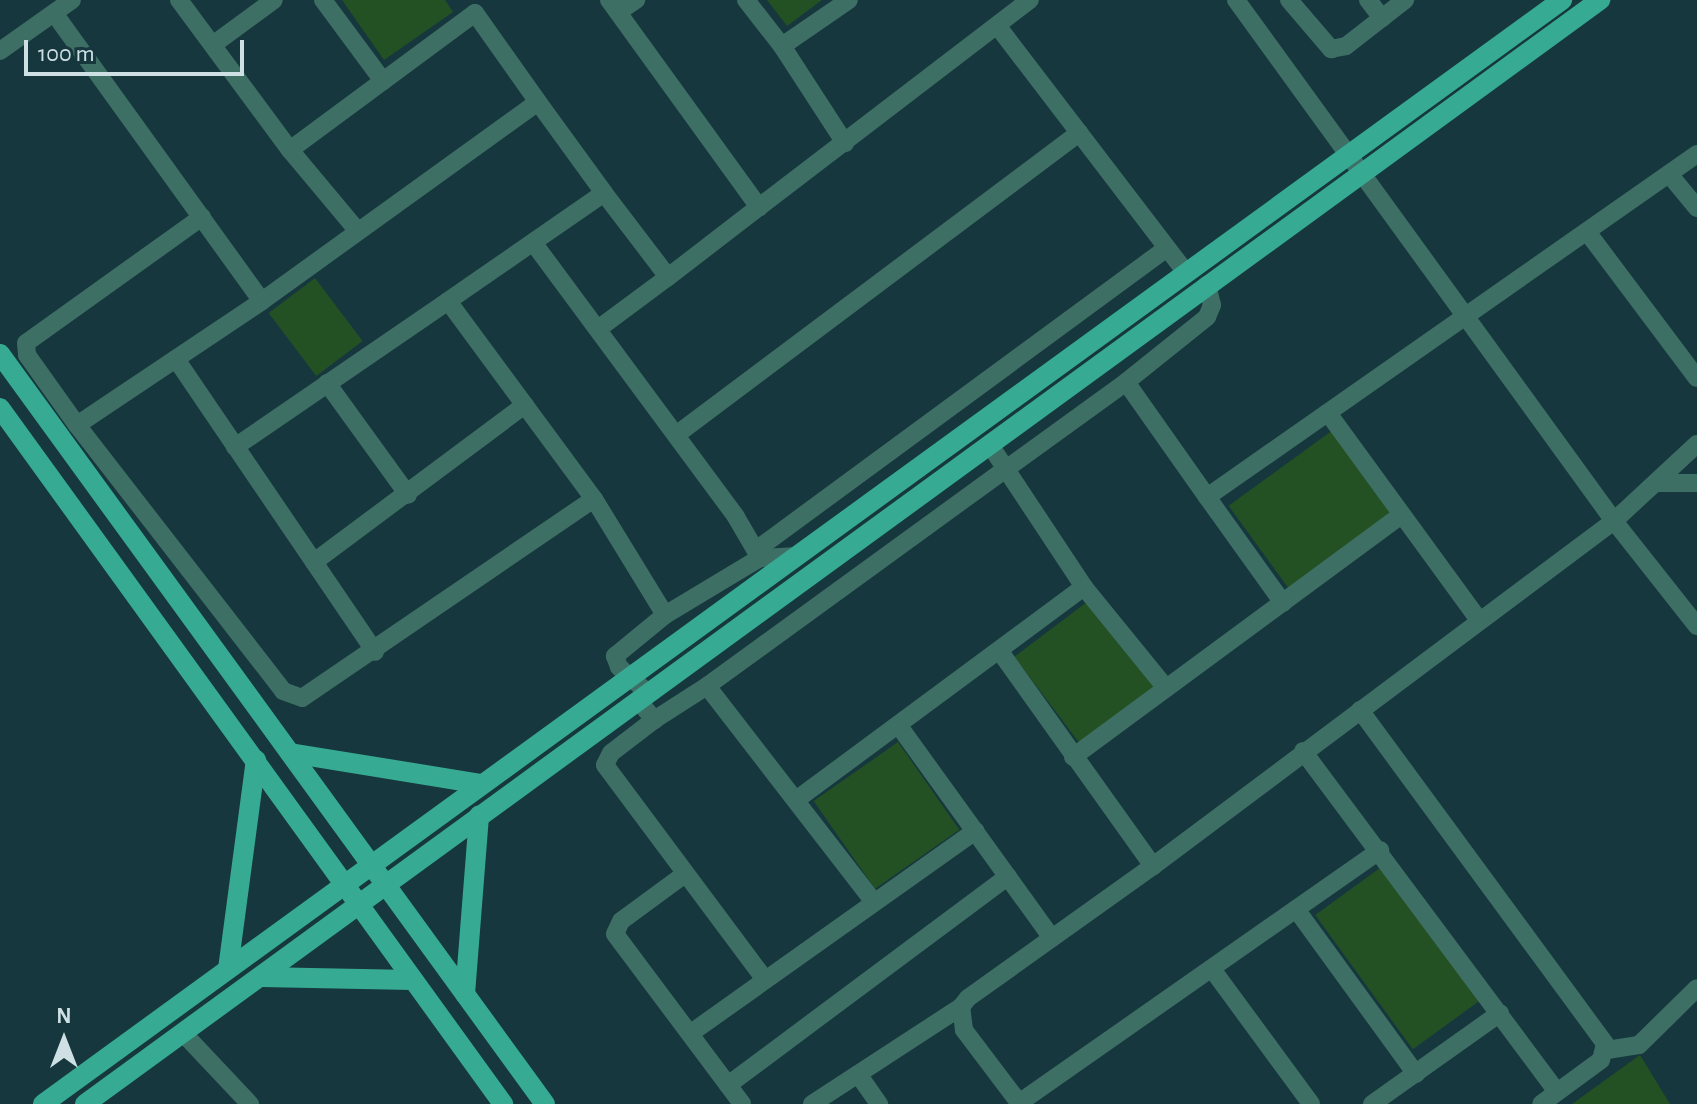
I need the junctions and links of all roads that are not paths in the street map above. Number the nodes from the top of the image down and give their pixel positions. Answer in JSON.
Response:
{"nodes":[{"id":1,"x":72,"y":0,"type":"edge"},
{"id":2,"x":179,"y":0,"type":"edge"},
{"id":3,"x":274,"y":0,"type":"edge"},
{"id":4,"x":323,"y":0,"type":"edge"},
{"id":5,"x":636,"y":0,"type":"edge"},
{"id":6,"x":746,"y":0,"type":"edge"},
{"id":7,"x":849,"y":0,"type":"edge"},
{"id":8,"x":1030,"y":0,"type":"edge"},
{"id":9,"x":1236,"y":0,"type":"edge"},
{"id":10,"x":1289,"y":0,"type":"edge"},
{"id":11,"x":1368,"y":0,"type":"edge"},
{"id":12,"x":1405,"y":0,"type":"edge"},
{"id":13,"x":1561,"y":0,"type":"edge"},
{"id":14,"x":1600,"y":0,"type":"edge"},
{"id":15,"x":471,"y":6,"type":"edge"},
{"id":16,"x":613,"y":6,"type":"edge"},
{"id":17,"x":54,"y":13,"type":"junction"},
{"id":18,"x":1382,"y":18,"type":"junction"},
{"id":19,"x":999,"y":28,"type":"junction"},
{"id":20,"x":214,"y":44,"type":"junction"},
{"id":21,"x":782,"y":46,"type":"junction"},
{"id":22,"x":0,"y":51,"type":"edge"},
{"id":23,"x":383,"y":81,"type":"junction"},
{"id":24,"x":538,"y":102,"type":"junction"},
{"id":25,"x":1079,"y":133,"type":"junction"},
{"id":26,"x":845,"y":143,"type":"junction"},
{"id":27,"x":290,"y":150,"type":"junction"},
{"id":28,"x":1345,"y":154,"type":"junction"},
{"id":29,"x":1697,"y":154,"type":"edge"},
{"id":30,"x":1360,"y":173,"type":"junction"},
{"id":31,"x":1669,"y":174,"type":"junction"},
{"id":32,"x":604,"y":193,"type":"junction"},
{"id":33,"x":759,"y":207,"type":"junction"},
{"id":34,"x":1697,"y":208,"type":"edge"},
{"id":35,"x":202,"y":217,"type":"junction"},
{"id":36,"x":357,"y":230,"type":"junction"},
{"id":37,"x":1588,"y":233,"type":"junction"},
{"id":38,"x":535,"y":245,"type":"junction"},
{"id":39,"x":1167,"y":248,"type":"junction"},
{"id":40,"x":1184,"y":270,"type":"junction"},
{"id":41,"x":668,"y":277,"type":"junction"},
{"id":42,"x":1207,"y":285,"type":"junction"},
{"id":43,"x":262,"y":301,"type":"junction"},
{"id":44,"x":448,"y":301,"type":"junction"},
{"id":45,"x":1466,"y":314,"type":"junction"},
{"id":46,"x":598,"y":329,"type":"junction"},
{"id":47,"x":0,"y":354,"type":"edge"},
{"id":48,"x":176,"y":359,"type":"junction"},
{"id":49,"x":1697,"y":378,"type":"edge"},
{"id":50,"x":1126,"y":382,"type":"junction"},
{"id":51,"x":327,"y":383,"type":"junction"},
{"id":52,"x":525,"y":405,"type":"junction"},
{"id":53,"x":0,"y":408,"type":"edge"},
{"id":54,"x":1328,"y":413,"type":"junction"},
{"id":55,"x":77,"y":425,"type":"junction"},
{"id":56,"x":676,"y":435,"type":"junction"},
{"id":57,"x":989,"y":444,"type":"junction"},
{"id":58,"x":1697,"y":444,"type":"edge"},
{"id":59,"x":235,"y":447,"type":"junction"},
{"id":60,"x":1006,"y":469,"type":"junction"},
{"id":61,"x":1658,"y":483,"type":"junction"},
{"id":62,"x":1697,"y":483,"type":"edge"},
{"id":63,"x":408,"y":495,"type":"junction"},
{"id":64,"x":1207,"y":497,"type":"junction"},
{"id":65,"x":594,"y":499,"type":"junction"},
{"id":66,"x":1401,"y":515,"type":"junction"},
{"id":67,"x":1614,"y":521,"type":"junction"},
{"id":68,"x":758,"y":554,"type":"junction"},
{"id":69,"x":793,"y":556,"type":"junction"},
{"id":70,"x":314,"y":562,"type":"junction"},
{"id":71,"x":1084,"y":587,"type":"junction"},
{"id":72,"x":1283,"y":603,"type":"junction"},
{"id":73,"x":665,"y":615,"type":"junction"},
{"id":74,"x":1479,"y":620,"type":"junction"},
{"id":75,"x":1697,"y":626,"type":"edge"},
{"id":76,"x":375,"y":652,"type":"junction"},
{"id":77,"x":1001,"y":653,"type":"junction"},
{"id":78,"x":628,"y":676,"type":"junction"},
{"id":79,"x":707,"y":686,"type":"junction"},
{"id":80,"x":1166,"y":688,"type":"junction"},
{"id":81,"x":643,"y":697,"type":"junction"},
{"id":82,"x":1360,"y":710,"type":"junction"},
{"id":83,"x":654,"y":720,"type":"junction"},
{"id":84,"x":899,"y":726,"type":"junction"},
{"id":85,"x":1303,"y":751,"type":"junction"},
{"id":86,"x":290,"y":753,"type":"junction"},
{"id":87,"x":1073,"y":757,"type":"junction"},
{"id":88,"x":256,"y":760,"type":"junction"},
{"id":89,"x":482,"y":784,"type":"junction"},
{"id":90,"x":796,"y":800,"type":"junction"},
{"id":91,"x":479,"y":816,"type":"junction"},
{"id":92,"x":975,"y":831,"type":"junction"},
{"id":93,"x":1380,"y":850,"type":"junction"},
{"id":94,"x":371,"y":865,"type":"junction"},
{"id":95,"x":1153,"y":866,"type":"junction"},
{"id":96,"x":685,"y":874,"type":"junction"},
{"id":97,"x":1008,"y":876,"type":"junction"},
{"id":98,"x":345,"y":884,"type":"junction"},
{"id":99,"x":385,"y":885,"type":"junction"},
{"id":100,"x":874,"y":902,"type":"junction"},
{"id":101,"x":360,"y":903,"type":"junction"},
{"id":102,"x":1296,"y":909,"type":"junction"},
{"id":103,"x":1052,"y":938,"type":"junction"},
{"id":104,"x":228,"y":969,"type":"junction"},
{"id":105,"x":1212,"y":969,"type":"junction"},
{"id":106,"x":261,"y":977,"type":"junction"},
{"id":107,"x":412,"y":980,"type":"junction"},
{"id":108,"x":765,"y":980,"type":"junction"},
{"id":109,"x":1697,"y":988,"type":"edge"},
{"id":110,"x":465,"y":994,"type":"junction"},
{"id":111,"x":961,"y":1007,"type":"junction"},
{"id":112,"x":1500,"y":1013,"type":"junction"},
{"id":113,"x":183,"y":1033,"type":"junction"},
{"id":114,"x":691,"y":1033,"type":"junction"},
{"id":115,"x":1607,"y":1050,"type":"junction"},
{"id":116,"x":858,"y":1074,"type":"junction"},
{"id":117,"x":1416,"y":1074,"type":"junction"},
{"id":118,"x":728,"y":1085,"type":"junction"},
{"id":119,"x":1557,"y":1092,"type":"junction"},
{"id":120,"x":97,"y":1101,"type":"edge"},
{"id":121,"x":43,"y":1104,"type":"edge"},
{"id":122,"x":250,"y":1104,"type":"edge"},
{"id":123,"x":503,"y":1104,"type":"edge"},
{"id":124,"x":545,"y":1104,"type":"edge"},
{"id":125,"x":742,"y":1104,"type":"edge"},
{"id":126,"x":812,"y":1104,"type":"edge"},
{"id":127,"x":879,"y":1104,"type":"edge"},
{"id":128,"x":1020,"y":1104,"type":"edge"},
{"id":129,"x":1311,"y":1104,"type":"edge"},
{"id":130,"x":1372,"y":1104,"type":"edge"},
{"id":131,"x":1541,"y":1104,"type":"edge"}],
"edges":[{"from":1,"to":17,"type":"street"},
{"from":2,"to":20,"type":"street"},
{"from":3,"to":20,"type":"street"},
{"from":4,"to":23,"type":"street"},
{"from":5,"to":16,"type":"street"},
{"from":6,"to":21,"type":"street"},
{"from":7,"to":21,"type":"street"},
{"from":8,"to":19,"type":"street"},
{"from":9,"to":28,"type":"street"},
{"from":10,"to":18,"type":"street"},
{"from":11,"to":18,"type":"street"},
{"from":12,"to":18,"type":"street"},
{"from":13,"to":28,"type":"main road"},
{"from":14,"to":30,"type":"main road"},
{"from":15,"to":23,"type":"street"},
{"from":15,"to":24,"type":"street"},
{"from":16,"to":33,"type":"street"},
{"from":17,"to":22,"type":"street"},
{"from":17,"to":35,"type":"street"},
{"from":19,"to":25,"type":"street"},
{"from":19,"to":26,"type":"street"},
{"from":20,"to":27,"type":"street"},
{"from":21,"to":26,"type":"street"},
{"from":23,"to":27,"type":"street"},
{"from":24,"to":32,"type":"street"},
{"from":24,"to":36,"type":"street"},
{"from":25,"to":39,"type":"street"},
{"from":25,"to":56,"type":"street"},
{"from":26,"to":33,"type":"street"},
{"from":27,"to":36,"type":"street"},
{"from":28,"to":30,"type":"street"},
{"from":28,"to":40,"type":"main road"},
{"from":29,"to":31,"type":"street"},
{"from":30,"to":42,"type":"main road"},
{"from":30,"to":45,"type":"street"},
{"from":31,"to":34,"type":"street"},
{"from":31,"to":37,"type":"street"},
{"from":32,"to":38,"type":"street"},
{"from":32,"to":41,"type":"street"},
{"from":33,"to":41,"type":"street"},
{"from":35,"to":43,"type":"street"},
{"from":35,"to":55,"type":"street"},
{"from":36,"to":43,"type":"street"},
{"from":37,"to":45,"type":"street"},
{"from":37,"to":49,"type":"street"},
{"from":38,"to":44,"type":"street"},
{"from":38,"to":46,"type":"street"},
{"from":39,"to":40,"type":"street"},
{"from":39,"to":68,"type":"street"},
{"from":40,"to":69,"type":"main road"},
{"from":41,"to":46,"type":"street"},
{"from":42,"to":50,"type":"street"},
{"from":42,"to":57,"type":"main road"},
{"from":43,"to":48,"type":"street"},
{"from":44,"to":51,"type":"street"},
{"from":44,"to":52,"type":"street"},
{"from":45,"to":54,"type":"street"},
{"from":45,"to":67,"type":"street"},
{"from":46,"to":56,"type":"street"},
{"from":47,"to":86,"type":"main road"},
{"from":48,"to":55,"type":"street"},
{"from":48,"to":59,"type":"street"},
{"from":50,"to":60,"type":"street"},
{"from":50,"to":64,"type":"street"},
{"from":51,"to":59,"type":"street"},
{"from":51,"to":63,"type":"street"},
{"from":52,"to":63,"type":"street"},
{"from":52,"to":65,"type":"street"},
{"from":53,"to":88,"type":"main road"},
{"from":54,"to":64,"type":"street"},
{"from":54,"to":66,"type":"street"},
{"from":55,"to":76,"type":"street"},
{"from":56,"to":68,"type":"street"},
{"from":57,"to":60,"type":"street"},
{"from":57,"to":81,"type":"main road"},
{"from":58,"to":61,"type":"street"},
{"from":59,"to":70,"type":"street"},
{"from":60,"to":71,"type":"street"},
{"from":60,"to":79,"type":"street"},
{"from":61,"to":62,"type":"street"},
{"from":61,"to":67,"type":"street"},
{"from":63,"to":70,"type":"street"},
{"from":64,"to":72,"type":"street"},
{"from":65,"to":73,"type":"street"},
{"from":65,"to":76,"type":"street"},
{"from":66,"to":72,"type":"street"},
{"from":66,"to":74,"type":"street"},
{"from":67,"to":74,"type":"street"},
{"from":67,"to":75,"type":"street"},
{"from":68,"to":69,"type":"street"},
{"from":68,"to":73,"type":"street"},
{"from":69,"to":78,"type":"main road"},
{"from":70,"to":76,"type":"street"},
{"from":71,"to":77,"type":"street"},
{"from":71,"to":80,"type":"street"},
{"from":72,"to":80,"type":"street"},
{"from":73,"to":78,"type":"street"},
{"from":74,"to":82,"type":"street"},
{"from":77,"to":84,"type":"street"},
{"from":77,"to":87,"type":"street"},
{"from":78,"to":81,"type":"street"},
{"from":78,"to":89,"type":"main road"},
{"from":79,"to":83,"type":"street"},
{"from":79,"to":90,"type":"street"},
{"from":80,"to":87,"type":"street"},
{"from":81,"to":83,"type":"street"},
{"from":81,"to":91,"type":"main road"},
{"from":82,"to":85,"type":"street"},
{"from":82,"to":115,"type":"street"},
{"from":83,"to":96,"type":"street"},
{"from":84,"to":90,"type":"street"},
{"from":84,"to":92,"type":"street"},
{"from":85,"to":93,"type":"street"},
{"from":85,"to":95,"type":"street"},
{"from":86,"to":89,"type":"main road"},
{"from":86,"to":94,"type":"main road"},
{"from":87,"to":95,"type":"street"},
{"from":88,"to":98,"type":"main road"},
{"from":88,"to":104,"type":"main road"},
{"from":89,"to":94,"type":"main road"},
{"from":90,"to":100,"type":"street"},
{"from":91,"to":99,"type":"main road"},
{"from":91,"to":110,"type":"main road"},
{"from":92,"to":97,"type":"street"},
{"from":92,"to":100,"type":"street"},
{"from":93,"to":102,"type":"street"},
{"from":93,"to":112,"type":"street"},
{"from":94,"to":98,"type":"main road"},
{"from":94,"to":99,"type":"main road"},
{"from":95,"to":103,"type":"street"},
{"from":96,"to":108,"type":"street"},
{"from":96,"to":114,"type":"street"},
{"from":97,"to":103,"type":"street"},
{"from":97,"to":118,"type":"street"},
{"from":98,"to":101,"type":"main road"},
{"from":98,"to":104,"type":"main road"},
{"from":99,"to":101,"type":"main road"},
{"from":99,"to":110,"type":"main road"},
{"from":100,"to":108,"type":"street"},
{"from":101,"to":106,"type":"main road"},
{"from":101,"to":107,"type":"main road"},
{"from":102,"to":105,"type":"street"},
{"from":102,"to":117,"type":"street"},
{"from":103,"to":111,"type":"street"},
{"from":104,"to":121,"type":"main road"},
{"from":105,"to":128,"type":"street"},
{"from":105,"to":129,"type":"street"},
{"from":106,"to":107,"type":"main road"},
{"from":106,"to":113,"type":"main road"},
{"from":107,"to":123,"type":"main road"},
{"from":108,"to":114,"type":"street"},
{"from":109,"to":115,"type":"street"},
{"from":110,"to":124,"type":"main road"},
{"from":111,"to":116,"type":"street"},
{"from":111,"to":128,"type":"street"},
{"from":112,"to":117,"type":"street"},
{"from":112,"to":119,"type":"street"},
{"from":113,"to":120,"type":"main road"},
{"from":113,"to":122,"type":"street"},
{"from":114,"to":118,"type":"street"},
{"from":115,"to":119,"type":"street"},
{"from":116,"to":126,"type":"street"},
{"from":116,"to":127,"type":"street"},
{"from":117,"to":130,"type":"street"},
{"from":118,"to":125,"type":"street"},
{"from":119,"to":131,"type":"street"}]}
